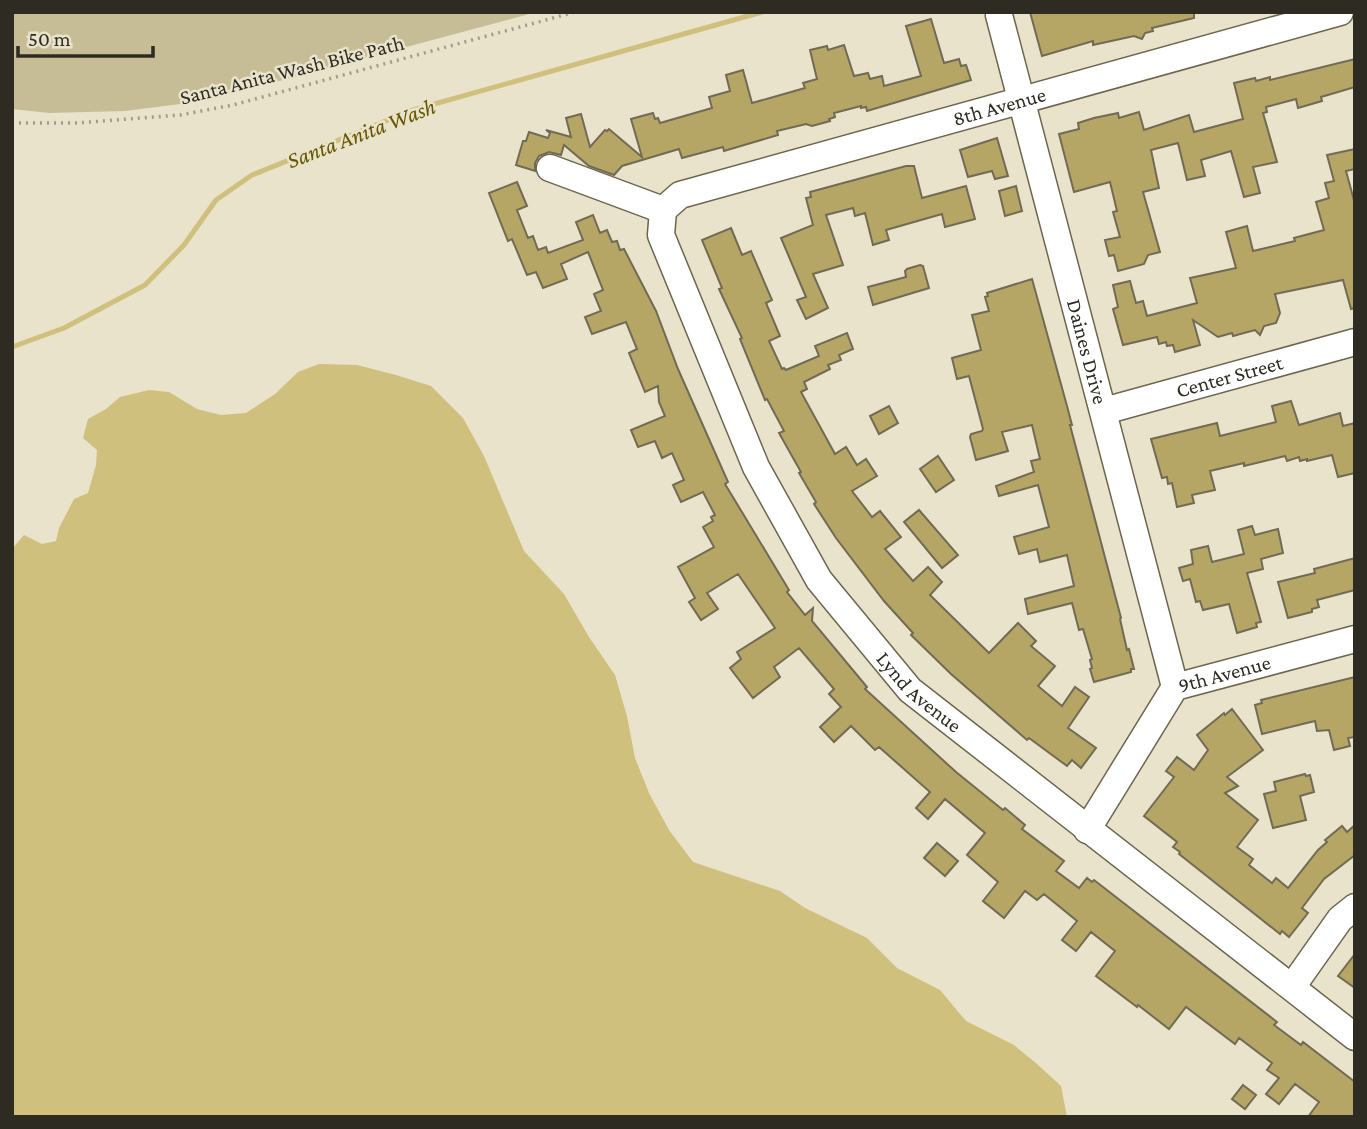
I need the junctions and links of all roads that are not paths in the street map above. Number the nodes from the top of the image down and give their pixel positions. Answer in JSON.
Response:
{"nodes":[{"id":1,"x":1340,"y":12,"type":"edge"},
{"id":2,"x":999,"y":15,"type":"dead end"},
{"id":3,"x":1023,"y":99,"type":"junction"},
{"id":4,"x":550,"y":168,"type":"dead end"},
{"id":5,"x":663,"y":210,"type":"junction"},
{"id":6,"x":1355,"y":342,"type":"edge"},
{"id":7,"x":1104,"y":411,"type":"junction"},
{"id":8,"x":1355,"y":639,"type":"edge"},
{"id":9,"x":1175,"y":687,"type":"junction"},
{"id":10,"x":1087,"y":830,"type":"junction"},
{"id":11,"x":1355,"y":907,"type":"edge"},
{"id":12,"x":1292,"y":987,"type":"junction"},
{"id":13,"x":1355,"y":1037,"type":"edge"}],
"edges":[{"from":1,"to":3,"type":"street","name":"8th Avenue"},
{"from":2,"to":3,"type":"street","name":"Daines Drive"},
{"from":3,"to":5,"type":"street","name":"8th Avenue"},
{"from":3,"to":7,"type":"street","name":"Daines Drive"},
{"from":4,"to":5,"type":"street"},
{"from":5,"to":10,"type":"street","name":"Lynd Avenue"},
{"from":6,"to":7,"type":"street","name":"Center Street"},
{"from":7,"to":9,"type":"street","name":"Daines Drive"},
{"from":8,"to":9,"type":"street","name":"9th Avenue"},
{"from":9,"to":10,"type":"street","name":"9th Avenue"},
{"from":10,"to":12,"type":"street","name":"Lynd Avenue"},
{"from":11,"to":12,"type":"street"},
{"from":12,"to":13,"type":"street","name":"Lynd Avenue"}]}
